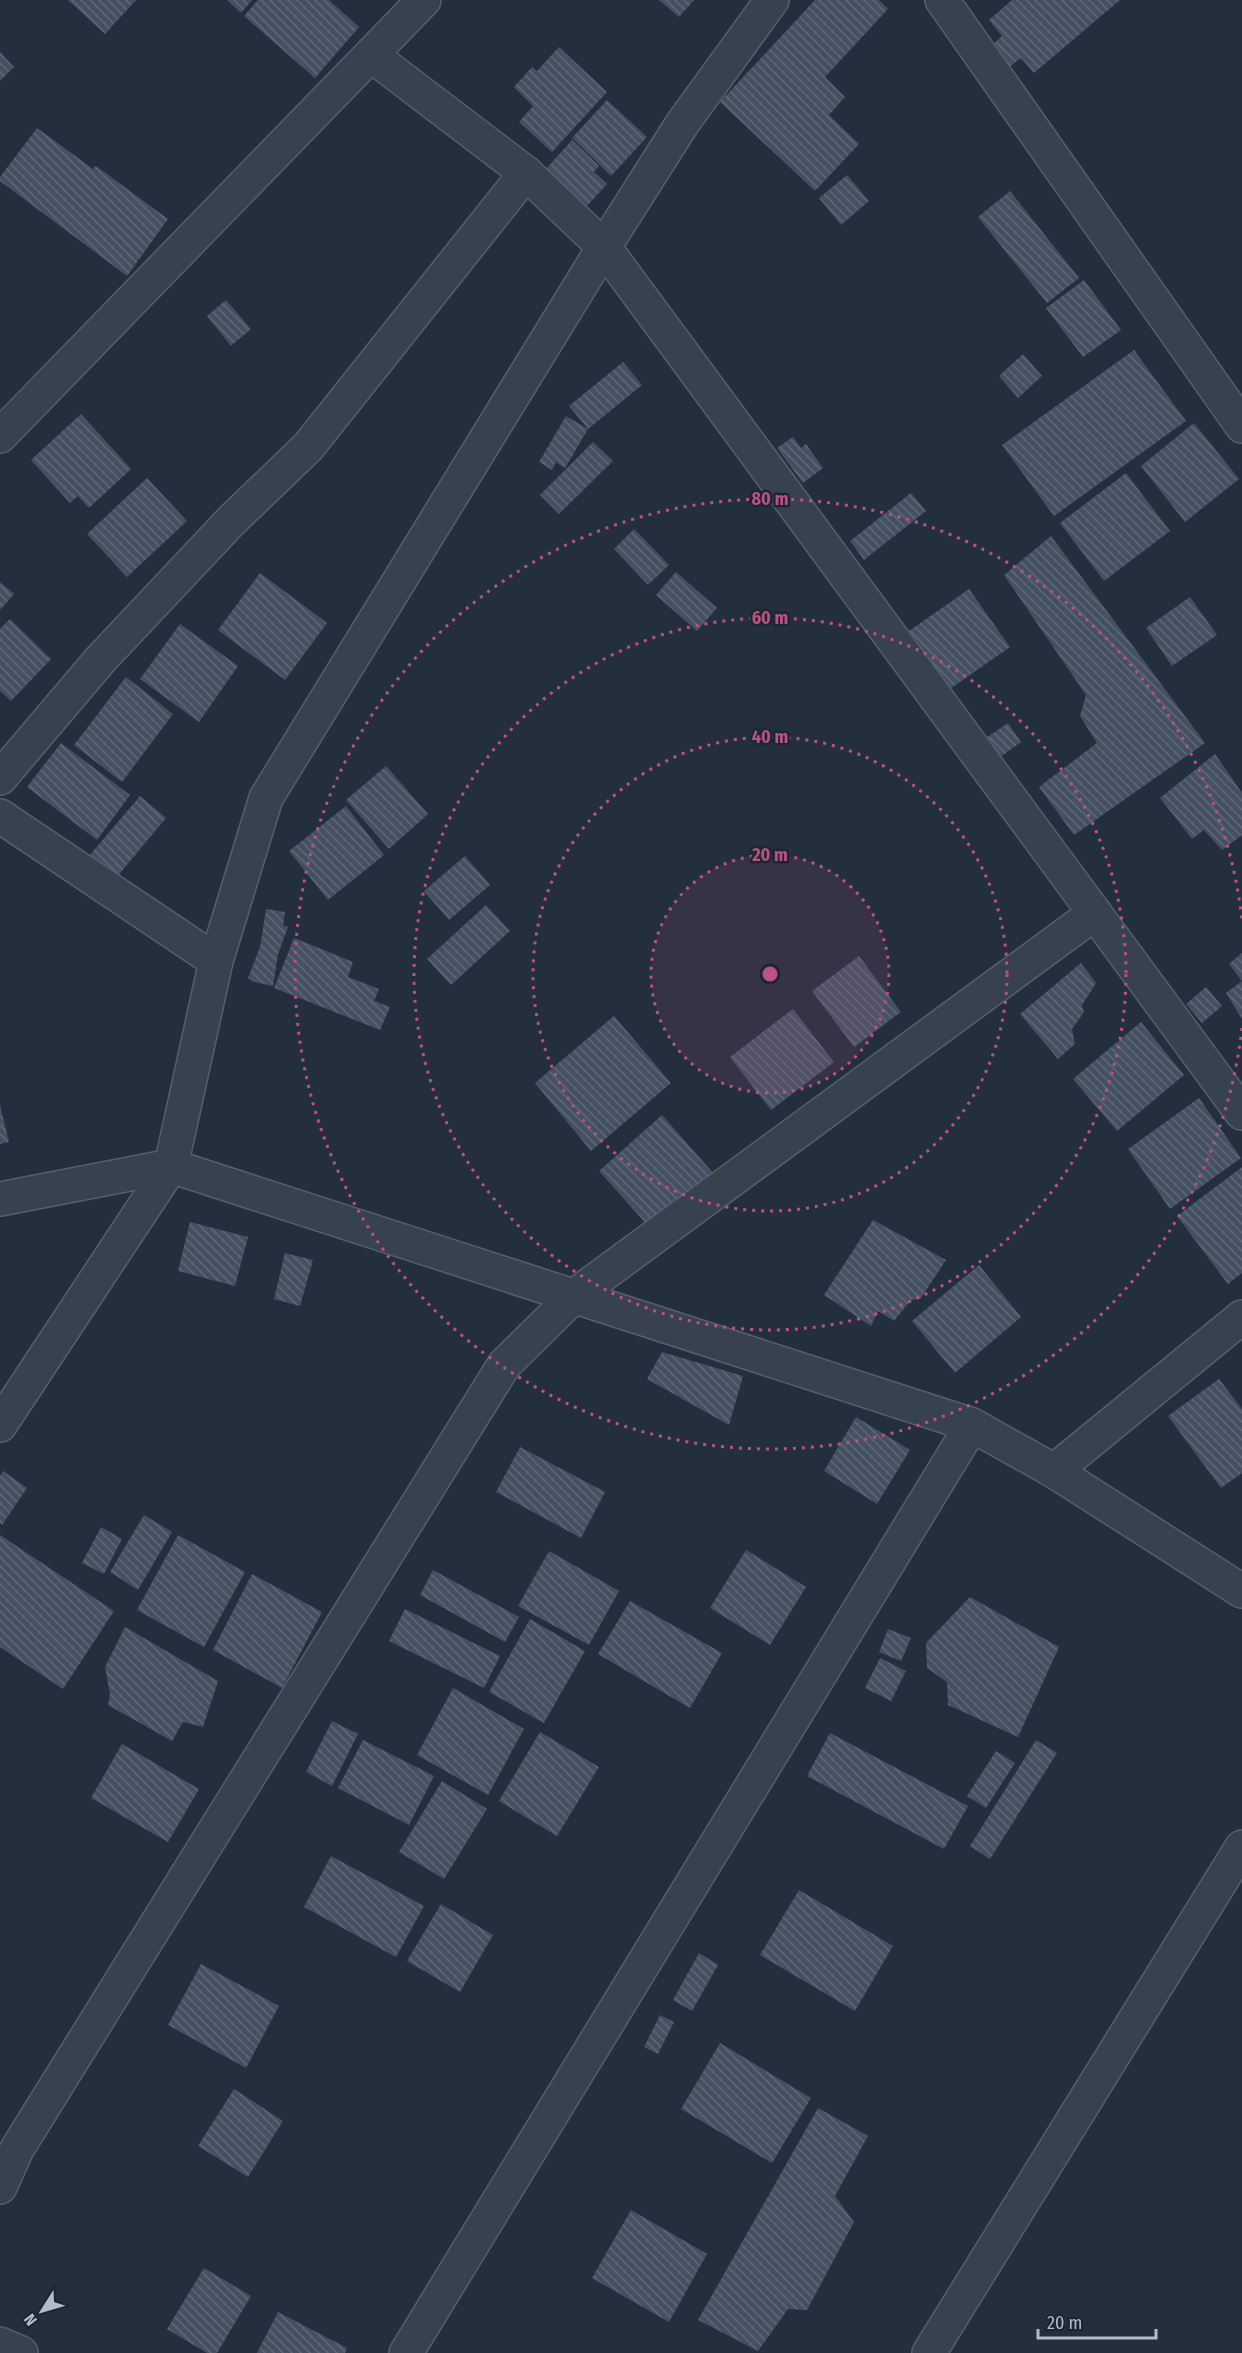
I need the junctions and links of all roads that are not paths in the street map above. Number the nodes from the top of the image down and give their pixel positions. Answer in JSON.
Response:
{"nodes":[{"id":1,"x":424,"y":0,"type":"edge"},
{"id":2,"x":772,"y":0,"type":"edge"},
{"id":3,"x":942,"y":0,"type":"edge"},
{"id":4,"x":371,"y":55,"type":"junction"},
{"id":5,"x":526,"y":173,"type":"junction"},
{"id":6,"x":604,"y":247,"type":"junction"},
{"id":7,"x":1242,"y":426,"type":"edge"},
{"id":8,"x":0,"y":436,"type":"edge"},
{"id":9,"x":0,"y":778,"type":"edge"},
{"id":10,"x":0,"y":816,"type":"edge"},
{"id":11,"x":1095,"y":913,"type":"junction"},
{"id":12,"x":216,"y":961,"type":"junction"},
{"id":13,"x":1242,"y":1113,"type":"edge"},
{"id":14,"x":171,"y":1166,"type":"junction"},
{"id":15,"x":0,"y":1199,"type":"edge"},
{"id":16,"x":573,"y":1296,"type":"junction"},
{"id":17,"x":1242,"y":1317,"type":"edge"},
{"id":18,"x":0,"y":1425,"type":"edge"},
{"id":19,"x":972,"y":1425,"type":"junction"},
{"id":20,"x":1054,"y":1471,"type":"junction"},
{"id":21,"x":1242,"y":1592,"type":"edge"},
{"id":22,"x":1242,"y":1847,"type":"edge"},
{"id":23,"x":0,"y":2187,"type":"edge"},
{"id":24,"x":0,"y":2344,"type":"edge"},
{"id":25,"x":21,"y":2353,"type":"edge"},
{"id":26,"x":406,"y":2353,"type":"edge"},
{"id":27,"x":929,"y":2353,"type":"edge"}],
"edges":[{"from":1,"to":4,"type":"street"},
{"from":2,"to":6,"type":"street"},
{"from":3,"to":7,"type":"street"},
{"from":4,"to":5,"type":"street"},
{"from":4,"to":8,"type":"street"},
{"from":5,"to":6,"type":"street"},
{"from":5,"to":9,"type":"street"},
{"from":6,"to":11,"type":"street"},
{"from":6,"to":12,"type":"street"},
{"from":10,"to":12,"type":"street"},
{"from":11,"to":13,"type":"street"},
{"from":11,"to":16,"type":"street"},
{"from":12,"to":14,"type":"street"},
{"from":14,"to":15,"type":"street"},
{"from":14,"to":16,"type":"street"},
{"from":14,"to":18,"type":"street"},
{"from":16,"to":19,"type":"street"},
{"from":16,"to":23,"type":"street"},
{"from":17,"to":20,"type":"street"},
{"from":19,"to":20,"type":"street"},
{"from":19,"to":26,"type":"street"},
{"from":20,"to":21,"type":"street"},
{"from":22,"to":27,"type":"street"},
{"from":24,"to":25,"type":"street"}]}
